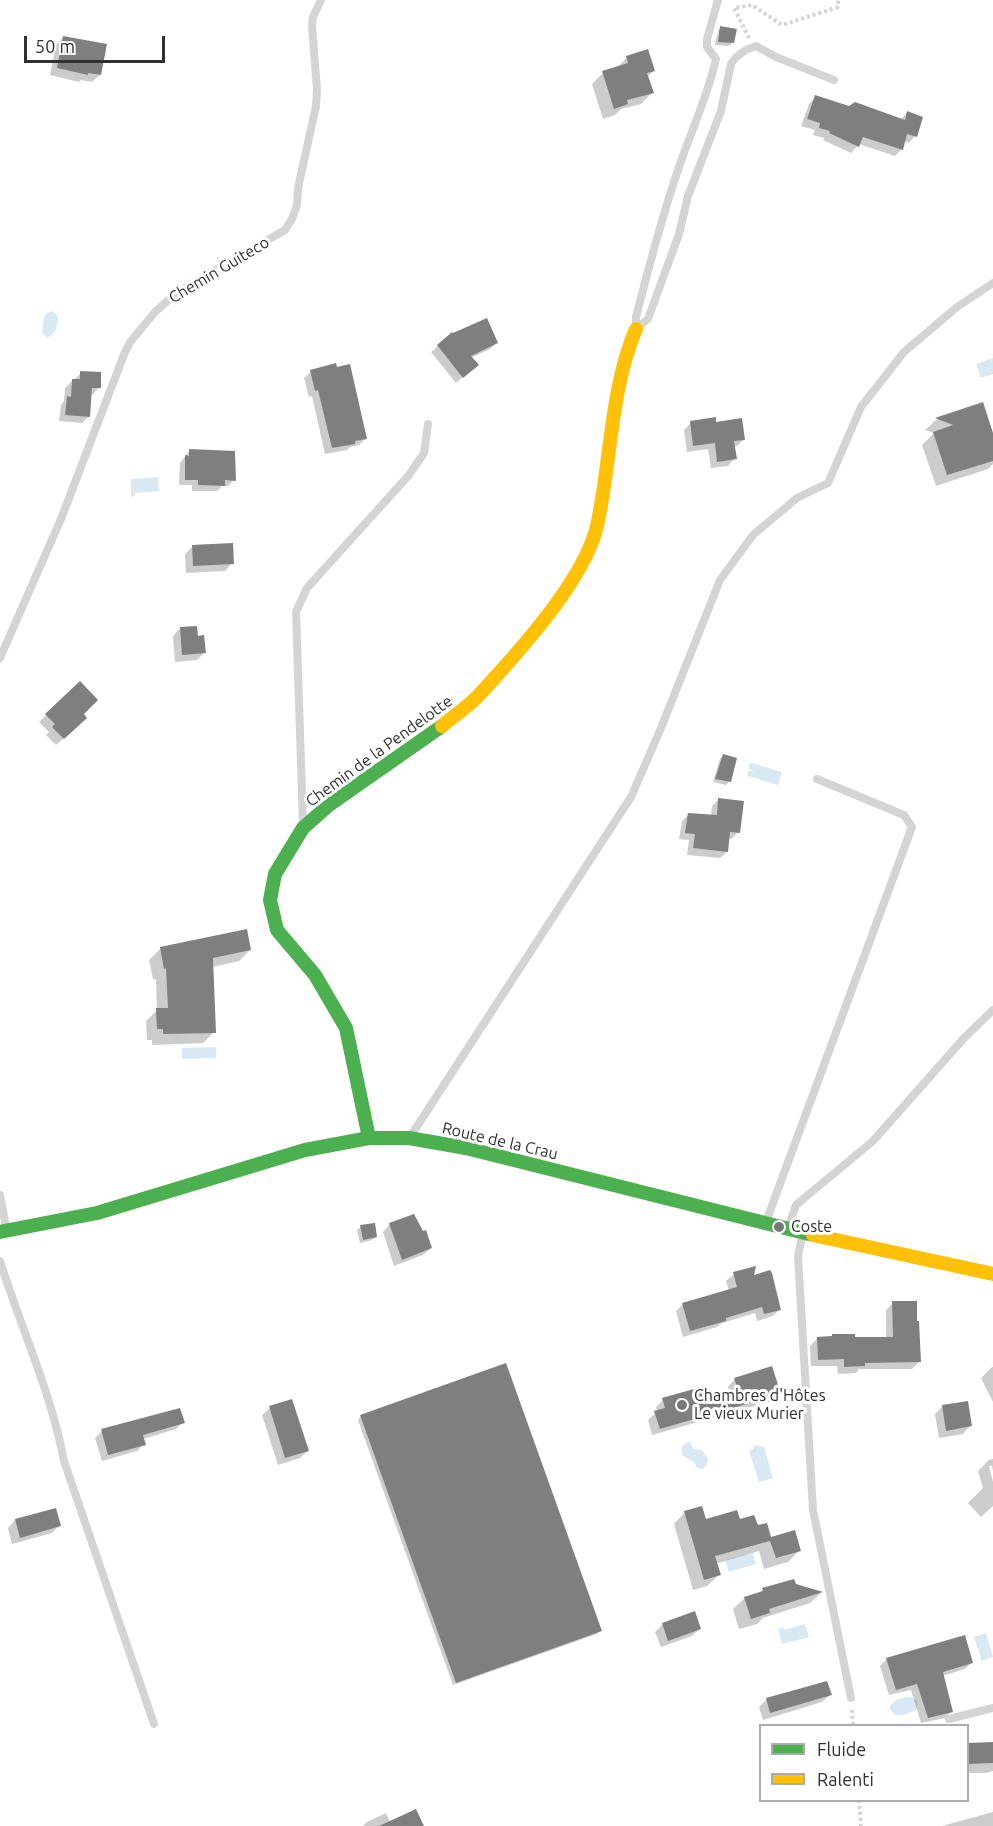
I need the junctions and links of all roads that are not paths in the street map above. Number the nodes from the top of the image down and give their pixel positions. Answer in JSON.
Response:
{"nodes":[{"id":1,"x":321,"y":0,"type":"edge"},
{"id":2,"x":718,"y":0,"type":"edge"},
{"id":3,"x":834,"y":80,"type":"dead end"},
{"id":4,"x":993,"y":283,"type":"edge"},
{"id":5,"x":636,"y":329,"type":"junction"},
{"id":6,"x":428,"y":424,"type":"dead end"},
{"id":7,"x":0,"y":658,"type":"edge"},
{"id":8,"x":817,"y":779,"type":"dead end"},
{"id":9,"x":303,"y":828,"type":"junction"},
{"id":10,"x":993,"y":1010,"type":"edge"},
{"id":11,"x":369,"y":1138,"type":"junction"},
{"id":12,"x":409,"y":1138,"type":"junction"},
{"id":13,"x":0,"y":1195,"type":"edge"},
{"id":14,"x":765,"y":1224,"type":"junction"},
{"id":15,"x":787,"y":1229,"type":"junction"},
{"id":16,"x":3,"y":1231,"type":"edge"},
{"id":17,"x":803,"y":1233,"type":"junction"},
{"id":18,"x":0,"y":1261,"type":"edge"},
{"id":19,"x":993,"y":1274,"type":"edge"},
{"id":20,"x":851,"y":1698,"type":"dead end"},
{"id":21,"x":993,"y":1708,"type":"edge"},
{"id":22,"x":950,"y":1719,"type":"dead end"},
{"id":23,"x":154,"y":1724,"type":"dead end"}],
"edges":[{"from":1,"to":7,"type":"lane","name":"Chemin Guiteco"},
{"from":2,"to":5,"type":"lane"},
{"from":3,"to":5,"type":"lane"},
{"from":4,"to":12,"type":"lane"},
{"from":5,"to":9,"type":"main road","name":"Chemin de la Pendelotte"},
{"from":6,"to":9,"type":"lane"},
{"from":8,"to":14,"type":"lane"},
{"from":9,"to":11,"type":"main road","name":"Chemin de la Pendelotte"},
{"from":10,"to":15,"type":"lane"},
{"from":11,"to":12,"type":"main road","name":"Route de la Crau"},
{"from":11,"to":16,"type":"main road","name":"Route de la Crau"},
{"from":12,"to":14,"type":"main road","name":"Route de la Crau"},
{"from":13,"to":16,"type":"lane"},
{"from":14,"to":15,"type":"main road","name":"Route de la Crau"},
{"from":15,"to":17,"type":"main road","name":"Route de la Crau"},
{"from":17,"to":19,"type":"main road","name":"Route de la Crau"},
{"from":17,"to":20,"type":"lane"},
{"from":18,"to":23,"type":"lane"},
{"from":21,"to":22,"type":"lane"}]}
